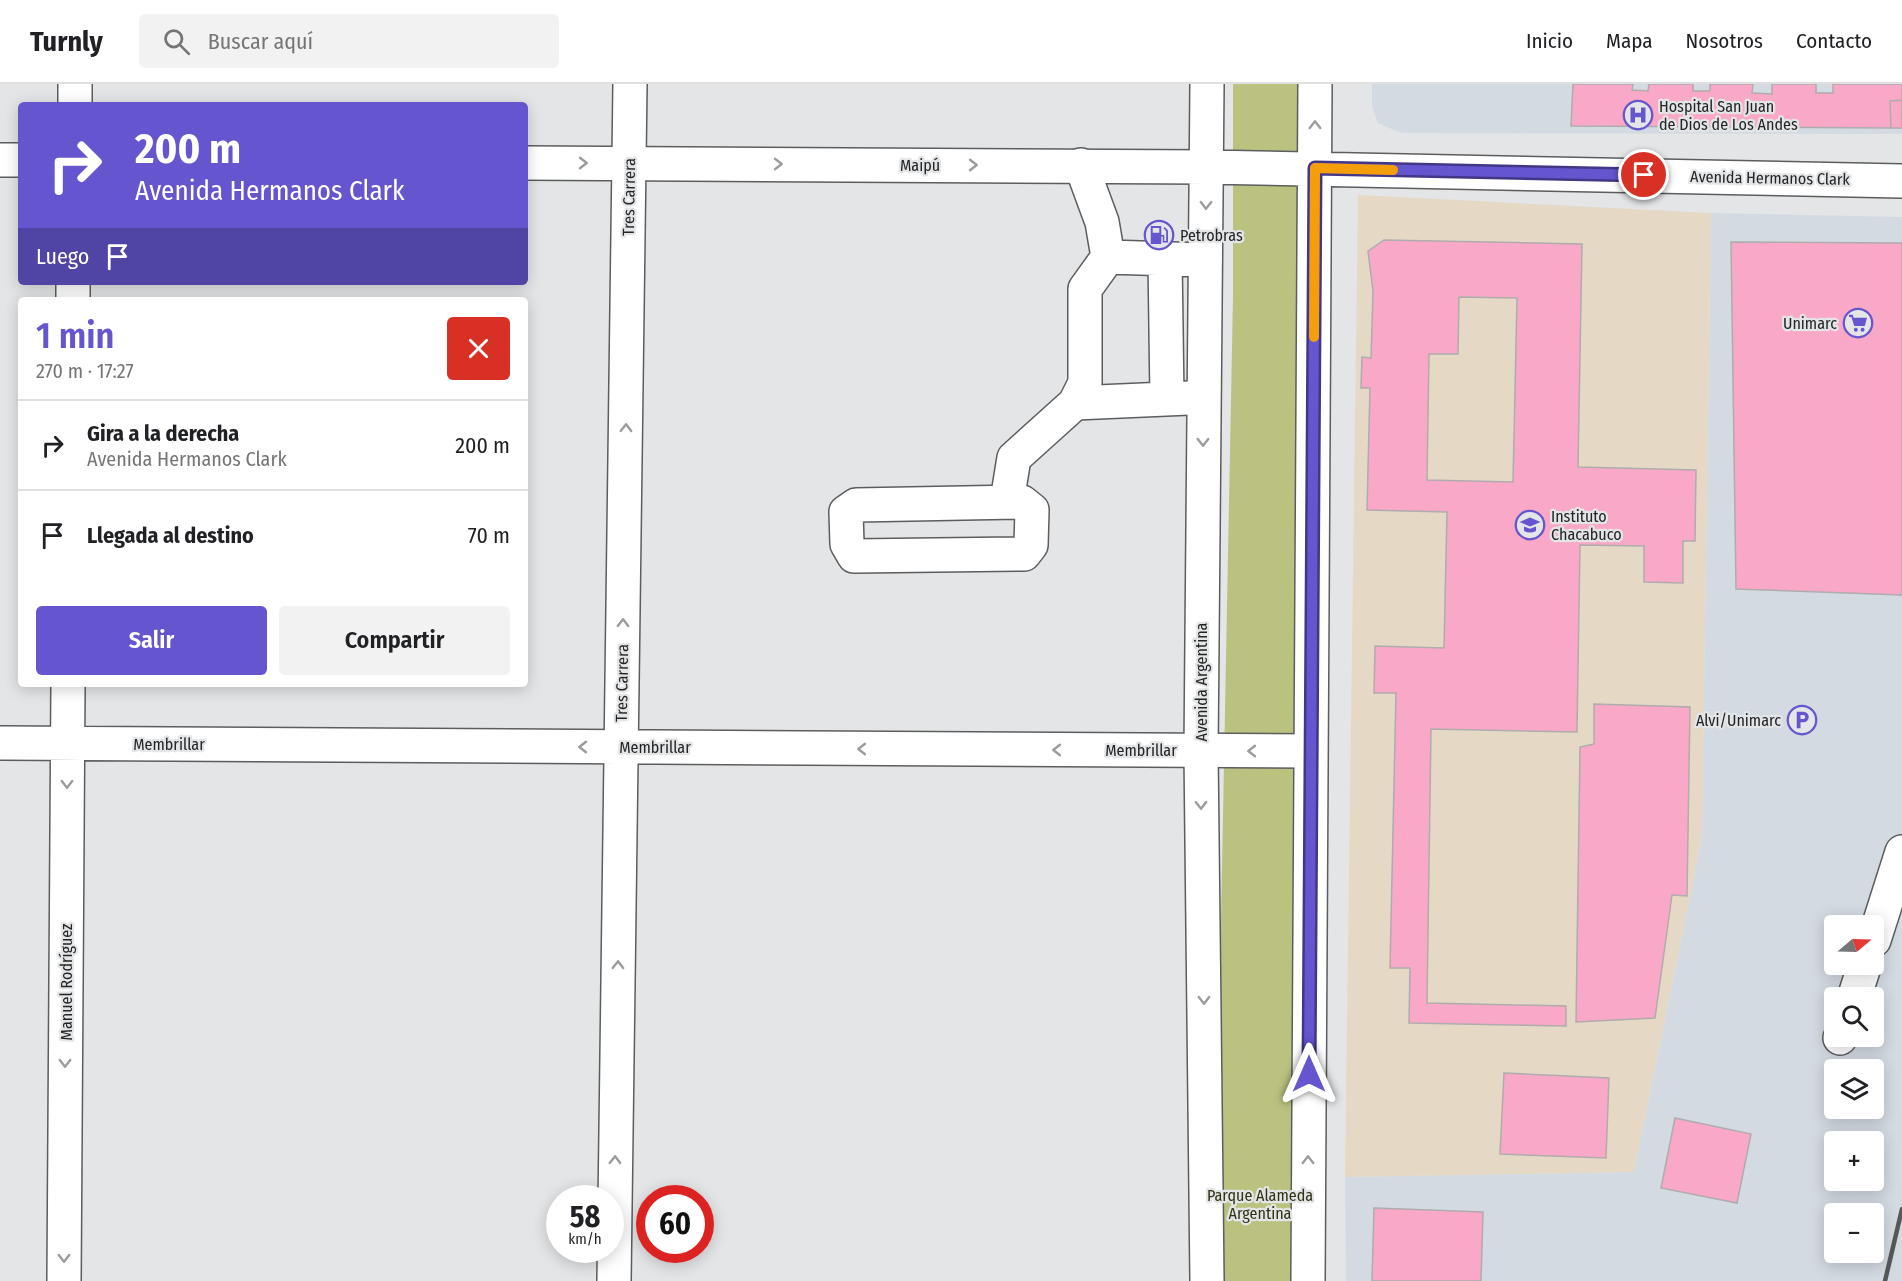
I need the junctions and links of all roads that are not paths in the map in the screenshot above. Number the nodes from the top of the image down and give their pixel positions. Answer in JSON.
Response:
{"nodes":[{"id":1,"x":75,"y":84,"type":"edge"},
{"id":2,"x":630,"y":84,"type":"edge"},
{"id":3,"x":1208,"y":84,"type":"edge"},
{"id":4,"x":1315,"y":84,"type":"edge"},
{"id":5,"x":75,"y":102,"type":"edge"},
{"id":6,"x":0,"y":160,"type":"edge"},
{"id":7,"x":18,"y":160,"type":"edge"},
{"id":8,"x":528,"y":163,"type":"edge"},
{"id":9,"x":629,"y":163,"type":"junction"},
{"id":10,"x":1080,"y":165,"type":"junction"},
{"id":11,"x":1207,"y":166,"type":"junction"},
{"id":12,"x":1315,"y":168,"type":"junction"},
{"id":13,"x":1902,"y":181,"type":"edge"},
{"id":14,"x":1108,"y":256,"type":"junction"},
{"id":15,"x":1165,"y":258,"type":"junction"},
{"id":16,"x":1205,"y":260,"type":"junction"},
{"id":17,"x":1203,"y":398,"type":"junction"},
{"id":18,"x":1167,"y":399,"type":"junction"},
{"id":19,"x":1075,"y":403,"type":"junction"},
{"id":20,"x":1007,"y":501,"type":"junction"},
{"id":21,"x":68,"y":687,"type":"edge"},
{"id":22,"x":0,"y":743,"type":"edge"},
{"id":23,"x":68,"y":744,"type":"junction"},
{"id":24,"x":621,"y":747,"type":"junction"},
{"id":25,"x":1201,"y":751,"type":"junction"},
{"id":26,"x":1310,"y":751,"type":"junction"},
{"id":27,"x":1902,"y":852,"type":"edge"},
{"id":28,"x":1882,"y":915,"type":"edge"},
{"id":29,"x":64,"y":1281,"type":"edge"},
{"id":30,"x":614,"y":1281,"type":"edge"},
{"id":31,"x":1207,"y":1281,"type":"edge"},
{"id":32,"x":1308,"y":1281,"type":"edge"}],
"edges":[{"from":1,"to":5,"type":"main road"},
{"from":2,"to":9,"type":"main road","name":"Tres Carrera"},
{"from":3,"to":11,"type":"main road","name":"Avenida Argentina"},
{"from":12,"to":4,"type":"main road","one_way":true},
{"from":6,"to":7,"type":"main road"},
{"from":8,"to":9,"type":"main road","name":"Maipú","one_way":true},
{"from":9,"to":10,"type":"main road","name":"Maipú","one_way":true},
{"from":24,"to":9,"type":"main road","name":"Tres Carrera","one_way":true},
{"from":10,"to":11,"type":"main road","name":"Maipú"},
{"from":10,"to":14,"type":"main road"},
{"from":11,"to":12,"type":"main road","name":"Maipú"},
{"from":11,"to":16,"type":"main road","name":"Avenida Argentina","one_way":true},
{"from":12,"to":13,"type":"main road","name":"Avenida Hermanos Clark"},
{"from":12,"to":26,"type":"main road"},
{"from":14,"to":15,"type":"main road"},
{"from":14,"to":19,"type":"main road"},
{"from":15,"to":16,"type":"main road"},
{"from":15,"to":18,"type":"main road"},
{"from":16,"to":17,"type":"main road","name":"Avenida Argentina"},
{"from":17,"to":18,"type":"main road"},
{"from":17,"to":25,"type":"main road","name":"Avenida Argentina","one_way":true},
{"from":18,"to":19,"type":"main road"},
{"from":19,"to":20,"type":"main road"},
{"from":20,"to":20,"type":"main road"},
{"from":21,"to":23,"type":"main road","name":"Manuel Rodríguez"},
{"from":22,"to":23,"type":"main road","name":"Membrillar"},
{"from":24,"to":23,"type":"main road","name":"Membrillar","one_way":true},
{"from":23,"to":29,"type":"main road","name":"Manuel Rodríguez","one_way":true},
{"from":25,"to":24,"type":"main road","name":"Membrillar","one_way":true},
{"from":30,"to":24,"type":"main road","name":"Tres Carrera","one_way":true},
{"from":26,"to":25,"type":"main road","name":"Membrillar","one_way":true},
{"from":25,"to":31,"type":"main road","name":"Avenida Argentina","one_way":true},
{"from":32,"to":26,"type":"main road","one_way":true},
{"from":27,"to":28,"type":"main road"}]}
